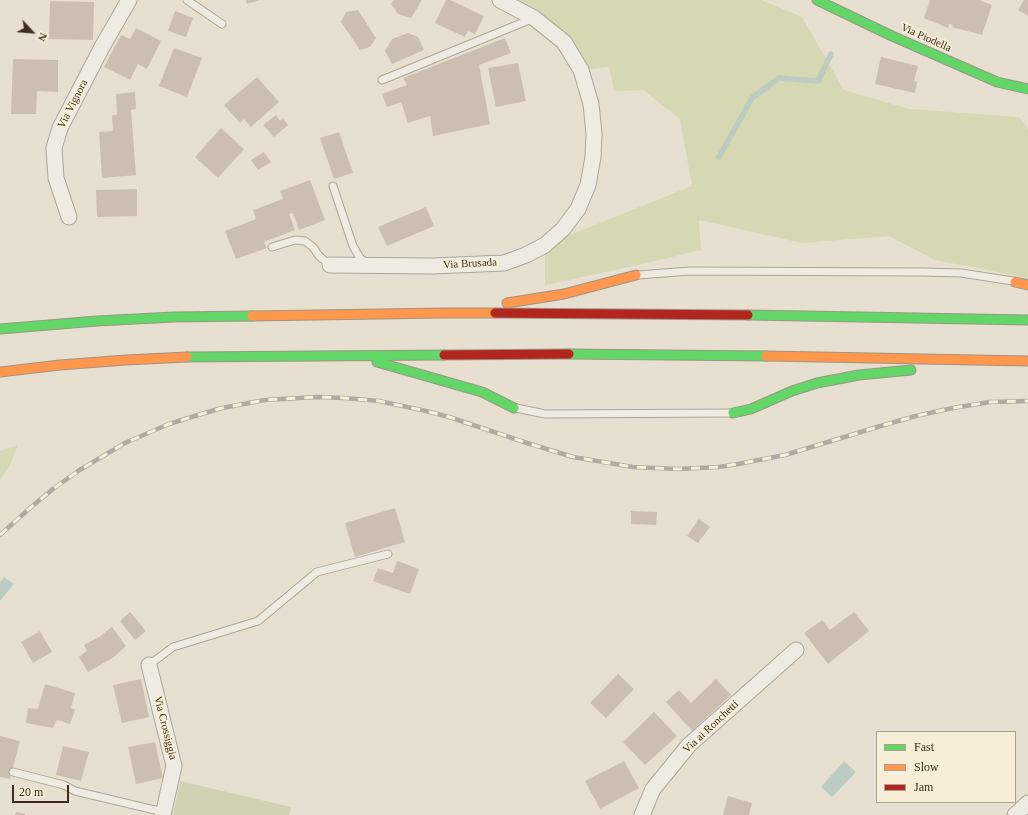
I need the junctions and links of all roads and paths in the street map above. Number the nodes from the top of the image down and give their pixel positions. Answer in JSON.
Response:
{"nodes":[{"id":1,"x":129,"y":0,"type":"edge"},
{"id":2,"x":187,"y":0,"type":"edge"},
{"id":3,"x":500,"y":0,"type":"edge"},
{"id":4,"x":817,"y":0,"type":"edge"},
{"id":5,"x":534,"y":18,"type":"junction"},
{"id":6,"x":222,"y":24,"type":"dead end"},
{"id":7,"x":382,"y":80,"type":"dead end"},
{"id":8,"x":1028,"y":89,"type":"edge"},
{"id":9,"x":333,"y":186,"type":"dead end"},
{"id":10,"x":69,"y":217,"type":"dead end"},
{"id":11,"x":272,"y":247,"type":"dead end"},
{"id":12,"x":330,"y":264,"type":"joint"},
{"id":13,"x":371,"y":266,"type":"junction"},
{"id":14,"x":636,"y":275,"type":"joint"},
{"id":15,"x":1015,"y":282,"type":"joint"},
{"id":16,"x":1028,"y":285,"type":"edge"},
{"id":17,"x":444,"y":313,"type":"junction"},
{"id":18,"x":1028,"y":320,"type":"edge"},
{"id":19,"x":0,"y":329,"type":"edge"},
{"id":20,"x":351,"y":355,"type":"junction"},
{"id":21,"x":1008,"y":360,"type":"junction"},
{"id":22,"x":1028,"y":361,"type":"edge"},
{"id":23,"x":934,"y":368,"type":"dead end"},
{"id":24,"x":920,"y":370,"type":"dead end"},
{"id":25,"x":0,"y":372,"type":"edge"},
{"id":26,"x":514,"y":408,"type":"joint"},
{"id":27,"x":733,"y":414,"type":"joint"},
{"id":28,"x":388,"y":554,"type":"dead end"},
{"id":29,"x":796,"y":650,"type":"dead end"},
{"id":30,"x":149,"y":665,"type":"joint"},
{"id":31,"x":13,"y":772,"type":"dead end"},
{"id":32,"x":1028,"y":803,"type":"edge"},
{"id":33,"x":163,"y":814,"type":"edge"},
{"id":34,"x":642,"y":815,"type":"edge"},
{"id":35,"x":1015,"y":815,"type":"edge"}],
"edges":[{"from":1,"to":10,"type":"street","name":"Via Vignora"},
{"from":2,"to":6,"type":"lane"},
{"from":3,"to":5,"type":"street","name":"Via Brusada"},
{"from":4,"to":8,"type":"main road","name":"Via Piodella"},
{"from":5,"to":7,"type":"lane"},
{"from":5,"to":13,"type":"street","name":"Via Brusada"},
{"from":9,"to":13,"type":"lane"},
{"from":11,"to":12,"type":"lane"},
{"from":12,"to":13,"type":"street","name":"Via Brusada"},
{"from":14,"to":15,"type":"lane"},
{"from":14,"to":17,"type":"main road"},
{"from":15,"to":16,"type":"main road"},
{"from":17,"to":18,"type":"main road"},
{"from":17,"to":19,"type":"main road"},
{"from":20,"to":21,"type":"main road"},
{"from":20,"to":25,"type":"main road"},
{"from":20,"to":26,"type":"main road"},
{"from":21,"to":22,"type":"main road"},
{"from":21,"to":23,"type":"main road"},
{"from":24,"to":27,"type":"main road"},
{"from":26,"to":27,"type":"lane"},
{"from":28,"to":30,"type":"lane"},
{"from":29,"to":34,"type":"street","name":"Via ai Ronchetti"},
{"from":30,"to":33,"type":"street","name":"Via Crossiggia"},
{"from":31,"to":33,"type":"lane"},
{"from":32,"to":35,"type":"street"}]}
